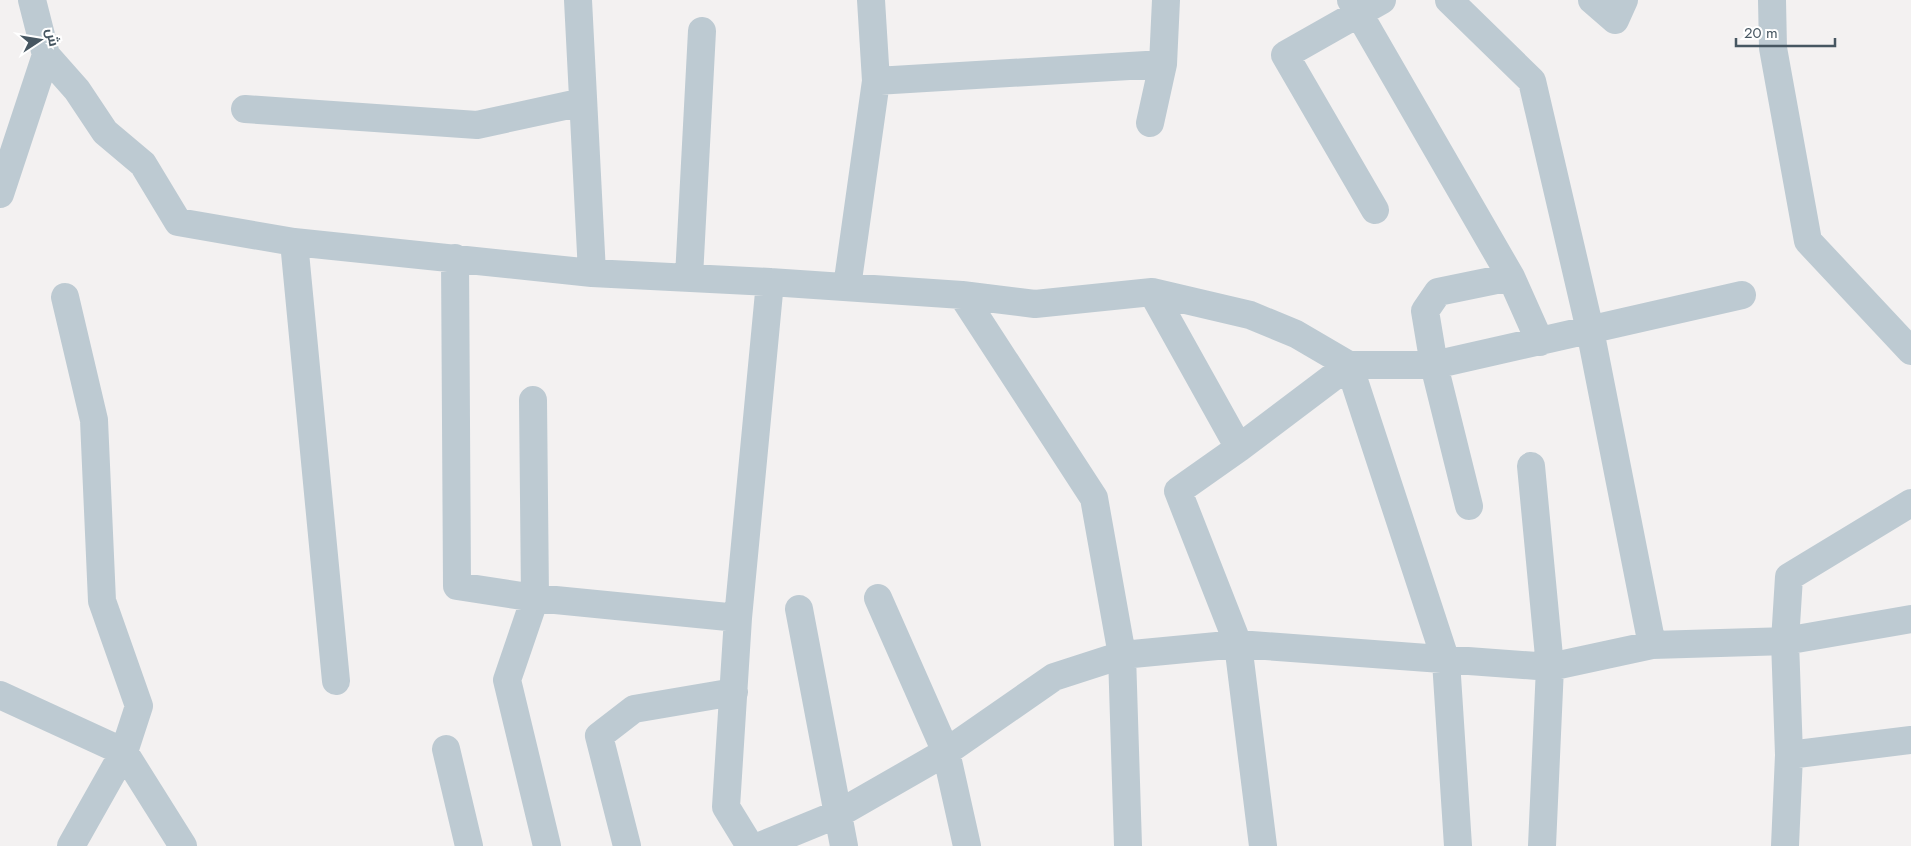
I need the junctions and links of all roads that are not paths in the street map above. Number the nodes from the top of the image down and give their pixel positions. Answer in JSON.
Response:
{"nodes":[{"id":1,"x":32,"y":0,"type":"edge"},
{"id":2,"x":578,"y":0,"type":"edge"},
{"id":3,"x":871,"y":0,"type":"edge"},
{"id":4,"x":1166,"y":0,"type":"edge"},
{"id":5,"x":1449,"y":0,"type":"edge"},
{"id":6,"x":1592,"y":0,"type":"edge"},
{"id":7,"x":1624,"y":0,"type":"edge"},
{"id":8,"x":1772,"y":0,"type":"edge"},
{"id":9,"x":1364,"y":4,"type":"edge"},
{"id":10,"x":702,"y":31,"type":"dead end"},
{"id":11,"x":46,"y":56,"type":"junction"},
{"id":12,"x":1163,"y":64,"type":"junction"},
{"id":13,"x":876,"y":81,"type":"junction"},
{"id":14,"x":583,"y":102,"type":"junction"},
{"id":15,"x":245,"y":109,"type":"dead end"},
{"id":16,"x":1150,"y":123,"type":"dead end"},
{"id":17,"x":0,"y":194,"type":"edge"},
{"id":18,"x":1375,"y":210,"type":"dead end"},
{"id":19,"x":294,"y":242,"type":"junction"},
{"id":20,"x":455,"y":258,"type":"junction"},
{"id":21,"x":592,"y":273,"type":"junction"},
{"id":22,"x":1511,"y":277,"type":"junction"},
{"id":23,"x":689,"y":278,"type":"junction"},
{"id":24,"x":770,"y":282,"type":"junction"},
{"id":25,"x":847,"y":288,"type":"junction"},
{"id":26,"x":1152,"y":292,"type":"junction"},
{"id":27,"x":1742,"y":295,"type":"dead end"},
{"id":28,"x":962,"y":296,"type":"junction"},
{"id":29,"x":65,"y":297,"type":"dead end"},
{"id":30,"x":1590,"y":330,"type":"junction"},
{"id":31,"x":1540,"y":342,"type":"junction"},
{"id":32,"x":1911,"y":351,"type":"edge"},
{"id":33,"x":1349,"y":364,"type":"junction"},
{"id":34,"x":1434,"y":365,"type":"junction"},
{"id":35,"x":534,"y":400,"type":"dead end"},
{"id":36,"x":1239,"y":448,"type":"junction"},
{"id":37,"x":1531,"y":466,"type":"dead end"},
{"id":38,"x":1911,"y":503,"type":"edge"},
{"id":39,"x":1468,"y":506,"type":"dead end"},
{"id":40,"x":535,"y":598,"type":"junction"},
{"id":41,"x":878,"y":598,"type":"dead end"},
{"id":42,"x":799,"y":609,"type":"dead end"},
{"id":43,"x":738,"y":618,"type":"junction"},
{"id":44,"x":1911,"y":619,"type":"edge"},
{"id":45,"x":1785,"y":641,"type":"junction"},
{"id":46,"x":1238,"y":644,"type":"junction"},
{"id":47,"x":1652,"y":645,"type":"junction"},
{"id":48,"x":1122,"y":655,"type":"junction"},
{"id":49,"x":1446,"y":661,"type":"junction"},
{"id":50,"x":1550,"y":667,"type":"junction"},
{"id":51,"x":336,"y":681,"type":"dead end"},
{"id":52,"x":734,"y":692,"type":"junction"},
{"id":53,"x":0,"y":695,"type":"edge"},
{"id":54,"x":1911,"y":740,"type":"edge"},
{"id":55,"x":446,"y":749,"type":"dead end"},
{"id":56,"x":124,"y":752,"type":"junction"},
{"id":57,"x":946,"y":752,"type":"junction"},
{"id":58,"x":1789,"y":755,"type":"junction"},
{"id":59,"x":838,"y":814,"type":"junction"},
{"id":60,"x":72,"y":846,"type":"edge"},
{"id":61,"x":183,"y":846,"type":"edge"},
{"id":62,"x":469,"y":846,"type":"edge"},
{"id":63,"x":547,"y":846,"type":"edge"},
{"id":64,"x":626,"y":846,"type":"edge"},
{"id":65,"x":750,"y":846,"type":"edge"},
{"id":66,"x":760,"y":846,"type":"edge"},
{"id":67,"x":844,"y":846,"type":"edge"},
{"id":68,"x":967,"y":846,"type":"edge"},
{"id":69,"x":1128,"y":846,"type":"edge"},
{"id":70,"x":1263,"y":846,"type":"edge"},
{"id":71,"x":1458,"y":846,"type":"edge"},
{"id":72,"x":1542,"y":846,"type":"edge"},
{"id":73,"x":1785,"y":846,"type":"edge"}],
"edges":[{"from":1,"to":11,"type":"street"},
{"from":2,"to":14,"type":"street"},
{"from":3,"to":13,"type":"street"},
{"from":4,"to":12,"type":"street"},
{"from":5,"to":30,"type":"street"},
{"from":6,"to":7,"type":"street"},
{"from":8,"to":32,"type":"street"},
{"from":9,"to":18,"type":"street"},
{"from":9,"to":22,"type":"street"},
{"from":10,"to":23,"type":"street"},
{"from":11,"to":17,"type":"street"},
{"from":11,"to":19,"type":"street"},
{"from":12,"to":13,"type":"street"},
{"from":12,"to":16,"type":"street"},
{"from":13,"to":25,"type":"street"},
{"from":14,"to":15,"type":"street"},
{"from":14,"to":21,"type":"street"},
{"from":19,"to":20,"type":"street"},
{"from":19,"to":51,"type":"street"},
{"from":20,"to":21,"type":"street"},
{"from":20,"to":40,"type":"street"},
{"from":21,"to":23,"type":"street"},
{"from":22,"to":31,"type":"street"},
{"from":22,"to":34,"type":"street"},
{"from":23,"to":24,"type":"street"},
{"from":24,"to":25,"type":"street"},
{"from":24,"to":43,"type":"street"},
{"from":25,"to":28,"type":"street"},
{"from":26,"to":28,"type":"street"},
{"from":26,"to":33,"type":"street"},
{"from":26,"to":36,"type":"street"},
{"from":27,"to":30,"type":"street"},
{"from":28,"to":48,"type":"street"},
{"from":29,"to":56,"type":"street"},
{"from":30,"to":31,"type":"street"},
{"from":30,"to":47,"type":"street"},
{"from":31,"to":34,"type":"street"},
{"from":33,"to":34,"type":"street"},
{"from":33,"to":36,"type":"street"},
{"from":33,"to":49,"type":"street"},
{"from":34,"to":39,"type":"street"},
{"from":35,"to":40,"type":"street"},
{"from":36,"to":46,"type":"street"},
{"from":37,"to":50,"type":"street"},
{"from":38,"to":45,"type":"street"},
{"from":40,"to":43,"type":"street"},
{"from":40,"to":63,"type":"street"},
{"from":41,"to":57,"type":"street"},
{"from":42,"to":59,"type":"street"},
{"from":43,"to":52,"type":"street"},
{"from":44,"to":45,"type":"street"},
{"from":45,"to":47,"type":"street"},
{"from":45,"to":58,"type":"street"},
{"from":46,"to":48,"type":"street"},
{"from":46,"to":49,"type":"street"},
{"from":46,"to":70,"type":"street"},
{"from":47,"to":50,"type":"street"},
{"from":48,"to":57,"type":"street"},
{"from":48,"to":69,"type":"street"},
{"from":49,"to":50,"type":"street"},
{"from":49,"to":71,"type":"street"},
{"from":50,"to":72,"type":"street"},
{"from":52,"to":64,"type":"street"},
{"from":52,"to":65,"type":"street"},
{"from":53,"to":56,"type":"street"},
{"from":54,"to":58,"type":"street"},
{"from":55,"to":62,"type":"street"},
{"from":56,"to":60,"type":"street"},
{"from":56,"to":61,"type":"street"},
{"from":57,"to":59,"type":"street"},
{"from":57,"to":68,"type":"street"},
{"from":58,"to":73,"type":"street"},
{"from":59,"to":66,"type":"street"},
{"from":59,"to":67,"type":"street"}]}
